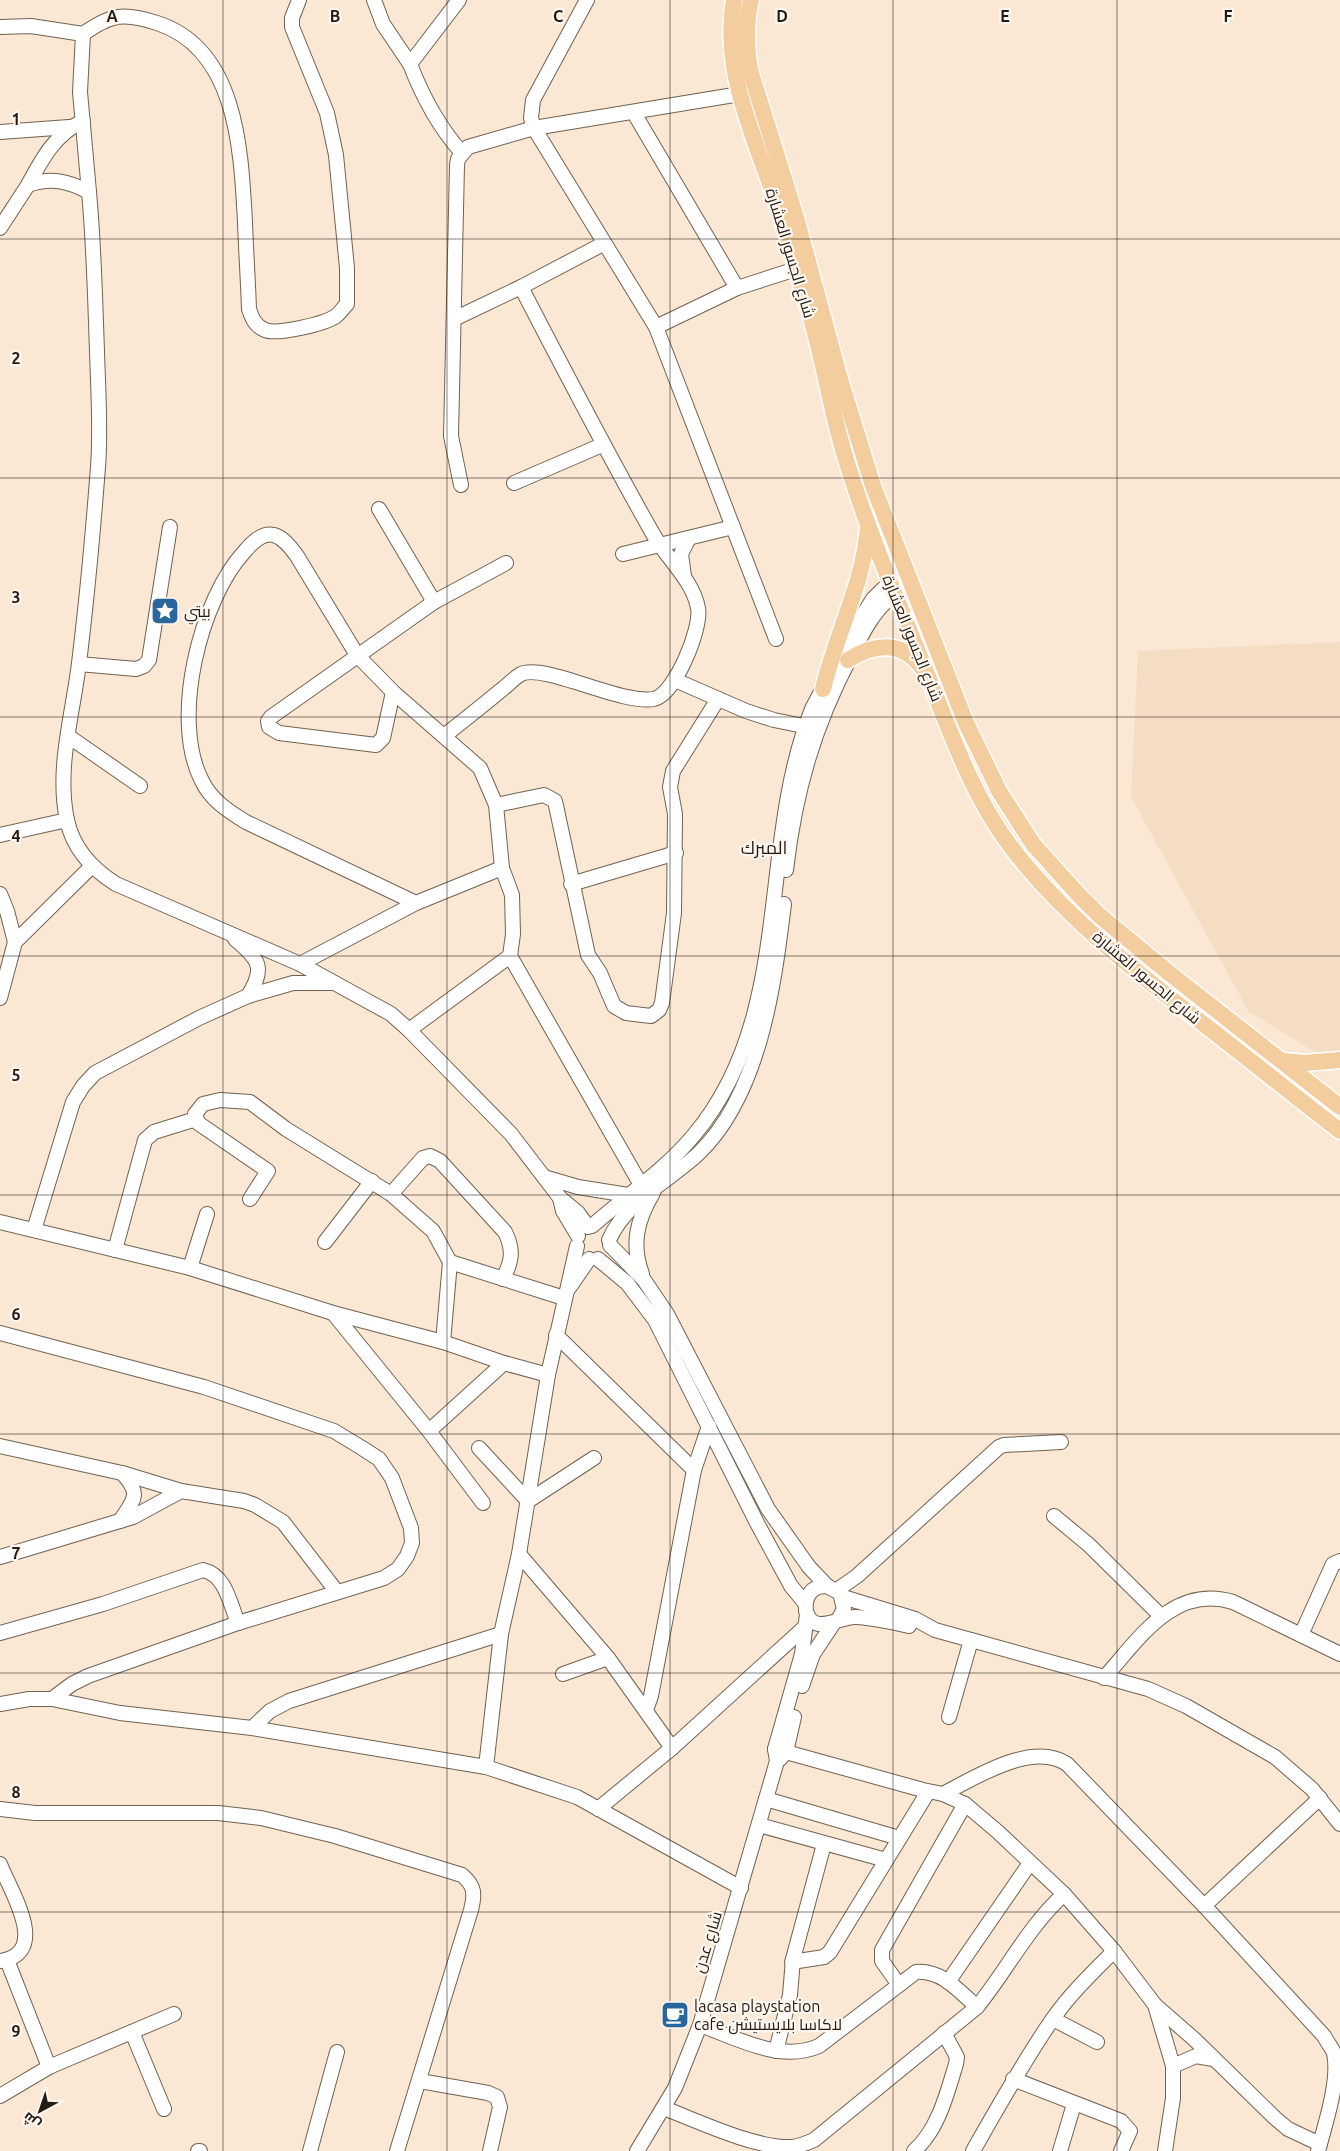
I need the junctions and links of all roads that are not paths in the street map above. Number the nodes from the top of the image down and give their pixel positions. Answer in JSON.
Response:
{"nodes":[{"id":1,"x":298,"y":0,"type":"edge"},
{"id":2,"x":374,"y":0,"type":"edge"},
{"id":3,"x":459,"y":0,"type":"edge"},
{"id":4,"x":587,"y":0,"type":"edge"},
{"id":5,"x":751,"y":0,"type":"edge"},
{"id":6,"x":733,"y":2,"type":"edge"},
{"id":7,"x":0,"y":27,"type":"edge"},
{"id":8,"x":84,"y":34,"type":"junction"},
{"id":9,"x":410,"y":64,"type":"junction"},
{"id":10,"x":740,"y":94,"type":"junction"},
{"id":11,"x":634,"y":113,"type":"junction"},
{"id":12,"x":83,"y":121,"type":"junction"},
{"id":13,"x":69,"y":127,"type":"junction"},
{"id":14,"x":534,"y":128,"type":"junction"},
{"id":15,"x":0,"y":132,"type":"edge"},
{"id":16,"x":462,"y":153,"type":"junction"},
{"id":17,"x":28,"y":185,"type":"junction"},
{"id":18,"x":89,"y":192,"type":"junction"},
{"id":19,"x":0,"y":228,"type":"edge"},
{"id":20,"x":603,"y":244,"type":"junction"},
{"id":21,"x":796,"y":269,"type":"junction"},
{"id":22,"x":521,"y":287,"type":"junction"},
{"id":23,"x":737,"y":288,"type":"junction"},
{"id":24,"x":454,"y":319,"type":"junction"},
{"id":25,"x":656,"y":327,"type":"junction"},
{"id":26,"x":602,"y":445,"type":"junction"},
{"id":27,"x":514,"y":483,"type":"dead end"},
{"id":28,"x":461,"y":485,"type":"dead end"},
{"id":29,"x":379,"y":509,"type":"dead end"},
{"id":30,"x":868,"y":524,"type":"junction"},
{"id":31,"x":170,"y":527,"type":"dead end"},
{"id":32,"x":733,"y":527,"type":"junction"},
{"id":33,"x":688,"y":538,"type":"junction"},
{"id":34,"x":659,"y":544,"type":"junction"},
{"id":35,"x":623,"y":554,"type":"dead end"},
{"id":36,"x":506,"y":563,"type":"dead end"},
{"id":37,"x":684,"y":577,"type":"junction"},
{"id":38,"x":911,"y":582,"type":"junction"},
{"id":39,"x":892,"y":590,"type":"junction"},
{"id":40,"x":434,"y":602,"type":"junction"},
{"id":41,"x":776,"y":639,"type":"dead end"},
{"id":42,"x":357,"y":655,"type":"junction"},
{"id":43,"x":848,"y":660,"type":"junction"},
{"id":44,"x":79,"y":664,"type":"junction"},
{"id":45,"x":928,"y":677,"type":"junction"},
{"id":46,"x":675,"y":680,"type":"junction"},
{"id":47,"x":822,"y":689,"type":"junction"},
{"id":48,"x":393,"y":692,"type":"junction"},
{"id":49,"x":718,"y":699,"type":"junction"},
{"id":50,"x":811,"y":727,"type":"junction"},
{"id":51,"x":68,"y":736,"type":"junction"},
{"id":52,"x":444,"y":736,"type":"junction"},
{"id":53,"x":140,"y":786,"type":"dead end"},
{"id":54,"x":496,"y":805,"type":"junction"},
{"id":55,"x":67,"y":820,"type":"junction"},
{"id":56,"x":0,"y":835,"type":"edge"},
{"id":57,"x":676,"y":852,"type":"junction"},
{"id":58,"x":91,"y":867,"type":"junction"},
{"id":59,"x":502,"y":868,"type":"junction"},
{"id":60,"x":571,"y":884,"type":"junction"},
{"id":61,"x":0,"y":894,"type":"edge"},
{"id":62,"x":416,"y":903,"type":"junction"},
{"id":63,"x":225,"y":930,"type":"junction"},
{"id":64,"x":15,"y":942,"type":"junction"},
{"id":65,"x":510,"y":956,"type":"junction"},
{"id":66,"x":300,"y":964,"type":"junction"},
{"id":67,"x":2,"y":983,"type":"edge"},
{"id":68,"x":337,"y":983,"type":"junction"},
{"id":69,"x":248,"y":996,"type":"junction"},
{"id":70,"x":0,"y":998,"type":"edge"},
{"id":71,"x":409,"y":1030,"type":"junction"},
{"id":72,"x":1340,"y":1060,"type":"edge"},
{"id":73,"x":1283,"y":1062,"type":"junction"},
{"id":74,"x":1320,"y":1090,"type":"junction"},
{"id":75,"x":1298,"y":1098,"type":"junction"},
{"id":76,"x":1340,"y":1106,"type":"edge"},
{"id":77,"x":1312,"y":1109,"type":"junction"},
{"id":78,"x":196,"y":1118,"type":"junction"},
{"id":79,"x":1340,"y":1130,"type":"edge"},
{"id":80,"x":544,"y":1177,"type":"junction"},
{"id":81,"x":372,"y":1181,"type":"junction"},
{"id":82,"x":641,"y":1185,"type":"junction"},
{"id":83,"x":656,"y":1188,"type":"junction"},
{"id":84,"x":391,"y":1194,"type":"junction"},
{"id":85,"x":628,"y":1196,"type":"junction"},
{"id":86,"x":250,"y":1199,"type":"dead end"},
{"id":87,"x":208,"y":1214,"type":"dead end"},
{"id":88,"x":0,"y":1222,"type":"edge"},
{"id":89,"x":34,"y":1230,"type":"junction"},
{"id":90,"x":584,"y":1234,"type":"junction"},
{"id":91,"x":325,"y":1242,"type":"dead end"},
{"id":92,"x":609,"y":1243,"type":"junction"},
{"id":93,"x":115,"y":1250,"type":"junction"},
{"id":94,"x":594,"y":1259,"type":"junction"},
{"id":95,"x":450,"y":1262,"type":"junction"},
{"id":96,"x":190,"y":1268,"type":"junction"},
{"id":97,"x":503,"y":1279,"type":"junction"},
{"id":98,"x":644,"y":1280,"type":"junction"},
{"id":99,"x":565,"y":1295,"type":"junction"},
{"id":100,"x":333,"y":1313,"type":"junction"},
{"id":101,"x":0,"y":1333,"type":"edge"},
{"id":102,"x":556,"y":1335,"type":"junction"},
{"id":103,"x":443,"y":1342,"type":"junction"},
{"id":104,"x":504,"y":1363,"type":"junction"},
{"id":105,"x":548,"y":1374,"type":"junction"},
{"id":106,"x":709,"y":1426,"type":"junction"},
{"id":107,"x":428,"y":1431,"type":"junction"},
{"id":108,"x":1061,"y":1442,"type":"dead end"},
{"id":109,"x":0,"y":1446,"type":"edge"},
{"id":110,"x":479,"y":1448,"type":"dead end"},
{"id":111,"x":594,"y":1458,"type":"dead end"},
{"id":112,"x":694,"y":1470,"type":"junction"},
{"id":113,"x":122,"y":1474,"type":"junction"},
{"id":114,"x":181,"y":1491,"type":"junction"},
{"id":115,"x":528,"y":1501,"type":"junction"},
{"id":116,"x":483,"y":1504,"type":"dead end"},
{"id":117,"x":1054,"y":1516,"type":"dead end"},
{"id":118,"x":120,"y":1521,"type":"junction"},
{"id":119,"x":518,"y":1554,"type":"junction"},
{"id":120,"x":0,"y":1557,"type":"edge"},
{"id":121,"x":1340,"y":1561,"type":"edge"},
{"id":122,"x":836,"y":1591,"type":"junction"},
{"id":123,"x":337,"y":1592,"type":"junction"},
{"id":124,"x":806,"y":1615,"type":"junction"},
{"id":125,"x":1160,"y":1615,"type":"junction"},
{"id":126,"x":836,"y":1622,"type":"junction"},
{"id":127,"x":238,"y":1624,"type":"junction"},
{"id":128,"x":935,"y":1630,"type":"junction"},
{"id":129,"x":0,"y":1633,"type":"edge"},
{"id":130,"x":501,"y":1634,"type":"junction"},
{"id":131,"x":1301,"y":1635,"type":"junction"},
{"id":132,"x":971,"y":1640,"type":"junction"},
{"id":133,"x":1340,"y":1654,"type":"edge"},
{"id":134,"x":608,"y":1658,"type":"junction"},
{"id":135,"x":563,"y":1674,"type":"dead end"},
{"id":136,"x":1104,"y":1678,"type":"junction"},
{"id":137,"x":52,"y":1699,"type":"junction"},
{"id":138,"x":0,"y":1704,"type":"edge"},
{"id":139,"x":646,"y":1710,"type":"junction"},
{"id":140,"x":949,"y":1717,"type":"dead end"},
{"id":141,"x":252,"y":1728,"type":"junction"},
{"id":142,"x":672,"y":1748,"type":"junction"},
{"id":143,"x":780,"y":1754,"type":"junction"},
{"id":144,"x":486,"y":1767,"type":"junction"},
{"id":145,"x":928,"y":1792,"type":"junction"},
{"id":146,"x":943,"y":1794,"type":"junction"},
{"id":147,"x":1320,"y":1798,"type":"junction"},
{"id":148,"x":766,"y":1799,"type":"junction"},
{"id":149,"x":965,"y":1804,"type":"junction"},
{"id":150,"x":598,"y":1809,"type":"junction"},
{"id":151,"x":0,"y":1810,"type":"edge"},
{"id":152,"x":1340,"y":1824,"type":"edge"},
{"id":153,"x":759,"y":1825,"type":"junction"},
{"id":154,"x":899,"y":1838,"type":"junction"},
{"id":155,"x":824,"y":1844,"type":"junction"},
{"id":156,"x":886,"y":1860,"type":"junction"},
{"id":157,"x":1030,"y":1863,"type":"junction"},
{"id":158,"x":0,"y":1864,"type":"edge"},
{"id":159,"x":741,"y":1888,"type":"junction"},
{"id":160,"x":1064,"y":1894,"type":"junction"},
{"id":161,"x":1204,"y":1906,"type":"junction"},
{"id":162,"x":1114,"y":1951,"type":"junction"},
{"id":163,"x":3,"y":1960,"type":"edge"},
{"id":164,"x":792,"y":1962,"type":"junction"},
{"id":165,"x":948,"y":1982,"type":"junction"},
{"id":166,"x":899,"y":1985,"type":"junction"},
{"id":167,"x":1155,"y":2005,"type":"junction"},
{"id":168,"x":976,"y":2007,"type":"junction"},
{"id":169,"x":174,"y":2014,"type":"dead end"},
{"id":170,"x":1053,"y":2019,"type":"junction"},
{"id":171,"x":700,"y":2025,"type":"junction"},
{"id":172,"x":132,"y":2032,"type":"junction"},
{"id":173,"x":944,"y":2033,"type":"junction"},
{"id":174,"x":1097,"y":2042,"type":"dead end"},
{"id":175,"x":776,"y":2051,"type":"junction"},
{"id":176,"x":337,"y":2052,"type":"dead end"},
{"id":177,"x":1213,"y":2059,"type":"junction"},
{"id":178,"x":1173,"y":2066,"type":"junction"},
{"id":179,"x":49,"y":2067,"type":"junction"},
{"id":180,"x":1014,"y":2079,"type":"junction"},
{"id":181,"x":420,"y":2081,"type":"junction"},
{"id":182,"x":0,"y":2096,"type":"edge"},
{"id":183,"x":1074,"y":2104,"type":"junction"},
{"id":184,"x":664,"y":2108,"type":"junction"},
{"id":185,"x":164,"y":2109,"type":"dead end"},
{"id":186,"x":1319,"y":2147,"type":"edge"},
{"id":187,"x":310,"y":2151,"type":"edge"},
{"id":188,"x":397,"y":2151,"type":"edge"},
{"id":189,"x":490,"y":2151,"type":"edge"},
{"id":190,"x":637,"y":2151,"type":"edge"},
{"id":191,"x":914,"y":2151,"type":"edge"},
{"id":192,"x":973,"y":2151,"type":"edge"},
{"id":193,"x":1060,"y":2151,"type":"edge"},
{"id":194,"x":1121,"y":2151,"type":"edge"},
{"id":195,"x":1165,"y":2151,"type":"edge"}],
"edges":[{"from":1,"to":8,"type":"street"},
{"from":2,"to":9,"type":"street"},
{"from":3,"to":9,"type":"street"},
{"from":4,"to":14,"type":"street"},
{"from":5,"to":38,"type":"main road","name":"شارع الجسور العشارة"},
{"from":6,"to":10,"type":"main road","name":"شارع الجسور العشارة"},
{"from":7,"to":8,"type":"street"},
{"from":8,"to":12,"type":"street"},
{"from":9,"to":16,"type":"street"},
{"from":10,"to":11,"type":"street"},
{"from":10,"to":21,"type":"main road","name":"شارع الجسور العشارة"},
{"from":11,"to":14,"type":"street"},
{"from":11,"to":23,"type":"street"},
{"from":12,"to":13,"type":"street"},
{"from":12,"to":18,"type":"street"},
{"from":13,"to":15,"type":"street"},
{"from":13,"to":17,"type":"street"},
{"from":14,"to":16,"type":"street"},
{"from":14,"to":20,"type":"street"},
{"from":16,"to":24,"type":"street"},
{"from":17,"to":18,"type":"street"},
{"from":17,"to":19,"type":"street"},
{"from":18,"to":44,"type":"street"},
{"from":20,"to":22,"type":"street"},
{"from":20,"to":25,"type":"street"},
{"from":21,"to":23,"type":"street"},
{"from":21,"to":30,"type":"main road","name":"شارع الجسور العشارة"},
{"from":22,"to":24,"type":"street"},
{"from":22,"to":26,"type":"street"},
{"from":23,"to":25,"type":"street"},
{"from":24,"to":28,"type":"street"},
{"from":25,"to":32,"type":"street"},
{"from":26,"to":27,"type":"street"},
{"from":26,"to":34,"type":"street"},
{"from":29,"to":40,"type":"street"},
{"from":30,"to":39,"type":"main road","name":"شارع الجسور العشارة"},
{"from":30,"to":47,"type":"main road"},
{"from":31,"to":44,"type":"street"},
{"from":32,"to":33,"type":"street"},
{"from":32,"to":41,"type":"street"},
{"from":33,"to":34,"type":"street"},
{"from":33,"to":37,"type":"street"},
{"from":34,"to":35,"type":"street"},
{"from":34,"to":37,"type":"street"},
{"from":36,"to":40,"type":"street"},
{"from":37,"to":46,"type":"street"},
{"from":38,"to":39,"type":"street"},
{"from":38,"to":73,"type":"main road","name":"شارع الجسور العشارة"},
{"from":39,"to":43,"type":"street"},
{"from":39,"to":45,"type":"main road","name":"شارع الجسور العشارة"},
{"from":39,"to":47,"type":"street"},
{"from":40,"to":42,"type":"street"},
{"from":42,"to":48,"type":"street"},
{"from":42,"to":48,"type":"street"},
{"from":42,"to":62,"type":"street"},
{"from":43,"to":45,"type":"main road"},
{"from":43,"to":50,"type":"street"},
{"from":44,"to":51,"type":"street"},
{"from":45,"to":75,"type":"main road","name":"شارع الجسور العشارة"},
{"from":46,"to":49,"type":"street"},
{"from":46,"to":52,"type":"street"},
{"from":47,"to":50,"type":"street"},
{"from":48,"to":52,"type":"street"},
{"from":49,"to":50,"type":"street"},
{"from":49,"to":57,"type":"street"},
{"from":50,"to":82,"type":"street"},
{"from":50,"to":83,"type":"street"},
{"from":51,"to":53,"type":"street"},
{"from":51,"to":55,"type":"street"},
{"from":52,"to":54,"type":"street"},
{"from":54,"to":59,"type":"street"},
{"from":54,"to":60,"type":"street"},
{"from":55,"to":56,"type":"street"},
{"from":55,"to":58,"type":"street"},
{"from":57,"to":60,"type":"street"},
{"from":57,"to":60,"type":"street"},
{"from":58,"to":63,"type":"street"},
{"from":58,"to":64,"type":"street"},
{"from":59,"to":62,"type":"street"},
{"from":59,"to":65,"type":"street"},
{"from":61,"to":64,"type":"street"},
{"from":62,"to":66,"type":"street"},
{"from":63,"to":66,"type":"street"},
{"from":63,"to":69,"type":"street"},
{"from":64,"to":67,"type":"street"},
{"from":65,"to":71,"type":"street"},
{"from":65,"to":82,"type":"street"},
{"from":66,"to":68,"type":"street"},
{"from":67,"to":70,"type":"street"},
{"from":68,"to":69,"type":"street"},
{"from":68,"to":71,"type":"street"},
{"from":69,"to":89,"type":"street"},
{"from":71,"to":80,"type":"street"},
{"from":72,"to":73,"type":"main road"},
{"from":73,"to":74,"type":"main road","name":"شارع الجسور العشارة"},
{"from":74,"to":75,"type":"main road"},
{"from":74,"to":76,"type":"main road","name":"شارع الجسور العشارة"},
{"from":74,"to":77,"type":"main road"},
{"from":75,"to":77,"type":"main road","name":"شارع الجسور العشارة"},
{"from":77,"to":79,"type":"main road","name":"شارع الجسور العشارة"},
{"from":78,"to":81,"type":"street"},
{"from":78,"to":86,"type":"street"},
{"from":78,"to":93,"type":"street"},
{"from":80,"to":85,"type":"street"},
{"from":80,"to":90,"type":"street"},
{"from":81,"to":84,"type":"street"},
{"from":81,"to":91,"type":"street"},
{"from":82,"to":85,"type":"street"},
{"from":83,"to":92,"type":"street"},
{"from":83,"to":98,"type":"street"},
{"from":84,"to":95,"type":"street"},
{"from":84,"to":97,"type":"street"},
{"from":85,"to":90,"type":"street"},
{"from":87,"to":96,"type":"street"},
{"from":88,"to":89,"type":"street"},
{"from":89,"to":93,"type":"street"},
{"from":90,"to":92,"type":"street"},
{"from":90,"to":94,"type":"street"},
{"from":90,"to":99,"type":"street"},
{"from":92,"to":94,"type":"street"},
{"from":92,"to":98,"type":"street"},
{"from":93,"to":96,"type":"street"},
{"from":94,"to":99,"type":"street"},
{"from":94,"to":106,"type":"street"},
{"from":95,"to":97,"type":"street"},
{"from":95,"to":103,"type":"street"},
{"from":96,"to":100,"type":"street"},
{"from":97,"to":99,"type":"street"},
{"from":98,"to":122,"type":"street"},
{"from":99,"to":102,"type":"street"},
{"from":100,"to":103,"type":"street"},
{"from":100,"to":107,"type":"street"},
{"from":101,"to":123,"type":"street"},
{"from":102,"to":105,"type":"street"},
{"from":102,"to":112,"type":"street"},
{"from":103,"to":104,"type":"street"},
{"from":104,"to":105,"type":"street"},
{"from":104,"to":107,"type":"street"},
{"from":105,"to":115,"type":"street"},
{"from":106,"to":112,"type":"street"},
{"from":106,"to":124,"type":"street"},
{"from":107,"to":116,"type":"street"},
{"from":108,"to":122,"type":"street"},
{"from":109,"to":113,"type":"street"},
{"from":110,"to":115,"type":"street"},
{"from":111,"to":115,"type":"street"},
{"from":112,"to":139,"type":"street"},
{"from":113,"to":114,"type":"street"},
{"from":113,"to":118,"type":"street"},
{"from":114,"to":118,"type":"street"},
{"from":114,"to":123,"type":"street"},
{"from":115,"to":119,"type":"street"},
{"from":117,"to":125,"type":"street"},
{"from":118,"to":120,"type":"street"},
{"from":119,"to":130,"type":"street"},
{"from":119,"to":134,"type":"street"},
{"from":121,"to":131,"type":"street"},
{"from":122,"to":124,"type":"street"},
{"from":122,"to":126,"type":"street"},
{"from":122,"to":128,"type":"street"},
{"from":123,"to":127,"type":"street"},
{"from":124,"to":126,"type":"street"},
{"from":124,"to":142,"type":"street"},
{"from":124,"to":143,"type":"street","name":"شارع عدن"},
{"from":125,"to":131,"type":"street"},
{"from":125,"to":136,"type":"street"},
{"from":126,"to":128,"type":"street"},
{"from":126,"to":143,"type":"street","name":"شارع عدن"},
{"from":127,"to":129,"type":"street"},
{"from":127,"to":137,"type":"street"},
{"from":128,"to":132,"type":"street"},
{"from":130,"to":141,"type":"street"},
{"from":130,"to":144,"type":"street"},
{"from":131,"to":133,"type":"street"},
{"from":132,"to":136,"type":"street"},
{"from":132,"to":140,"type":"street"},
{"from":134,"to":135,"type":"street"},
{"from":134,"to":139,"type":"street"},
{"from":136,"to":147,"type":"street"},
{"from":137,"to":138,"type":"street"},
{"from":137,"to":141,"type":"street"},
{"from":139,"to":142,"type":"street"},
{"from":141,"to":144,"type":"street"},
{"from":142,"to":150,"type":"street"},
{"from":143,"to":145,"type":"street"},
{"from":143,"to":148,"type":"street","name":"شارع عدن"},
{"from":144,"to":150,"type":"street"},
{"from":145,"to":146,"type":"street"},
{"from":145,"to":154,"type":"street"},
{"from":146,"to":149,"type":"street"},
{"from":146,"to":161,"type":"street"},
{"from":147,"to":152,"type":"street"},
{"from":147,"to":161,"type":"street"},
{"from":148,"to":153,"type":"street","name":"شارع عدن"},
{"from":148,"to":154,"type":"street"},
{"from":149,"to":157,"type":"street"},
{"from":149,"to":166,"type":"street"},
{"from":150,"to":159,"type":"street"},
{"from":151,"to":181,"type":"street"},
{"from":153,"to":155,"type":"street"},
{"from":153,"to":159,"type":"street","name":"شارع عدن"},
{"from":154,"to":156,"type":"street"},
{"from":155,"to":156,"type":"street"},
{"from":155,"to":164,"type":"street"},
{"from":156,"to":164,"type":"street"},
{"from":157,"to":160,"type":"street"},
{"from":157,"to":165,"type":"street"},
{"from":158,"to":163,"type":"street"},
{"from":159,"to":171,"type":"street","name":"شارع عدن"},
{"from":160,"to":162,"type":"street"},
{"from":160,"to":168,"type":"street"},
{"from":161,"to":186,"type":"street"},
{"from":162,"to":167,"type":"street"},
{"from":162,"to":170,"type":"street"},
{"from":163,"to":179,"type":"street"},
{"from":164,"to":175,"type":"street"},
{"from":165,"to":166,"type":"street"},
{"from":165,"to":168,"type":"street"},
{"from":166,"to":175,"type":"street"},
{"from":167,"to":177,"type":"street"},
{"from":167,"to":178,"type":"street"},
{"from":168,"to":173,"type":"street"},
{"from":169,"to":172,"type":"street"},
{"from":170,"to":174,"type":"street"},
{"from":170,"to":180,"type":"street"},
{"from":171,"to":175,"type":"street"},
{"from":171,"to":184,"type":"street","name":"شارع عدن"},
{"from":172,"to":179,"type":"street"},
{"from":172,"to":185,"type":"street"},
{"from":173,"to":184,"type":"street"},
{"from":173,"to":191,"type":"street"},
{"from":176,"to":187,"type":"street"},
{"from":177,"to":178,"type":"street"},
{"from":177,"to":186,"type":"street"},
{"from":178,"to":195,"type":"street"},
{"from":179,"to":182,"type":"street"},
{"from":180,"to":183,"type":"street"},
{"from":180,"to":192,"type":"street"},
{"from":181,"to":188,"type":"street"},
{"from":181,"to":189,"type":"street"},
{"from":183,"to":193,"type":"street"},
{"from":183,"to":194,"type":"street"},
{"from":184,"to":190,"type":"street","name":"شارع عدن"}]}
